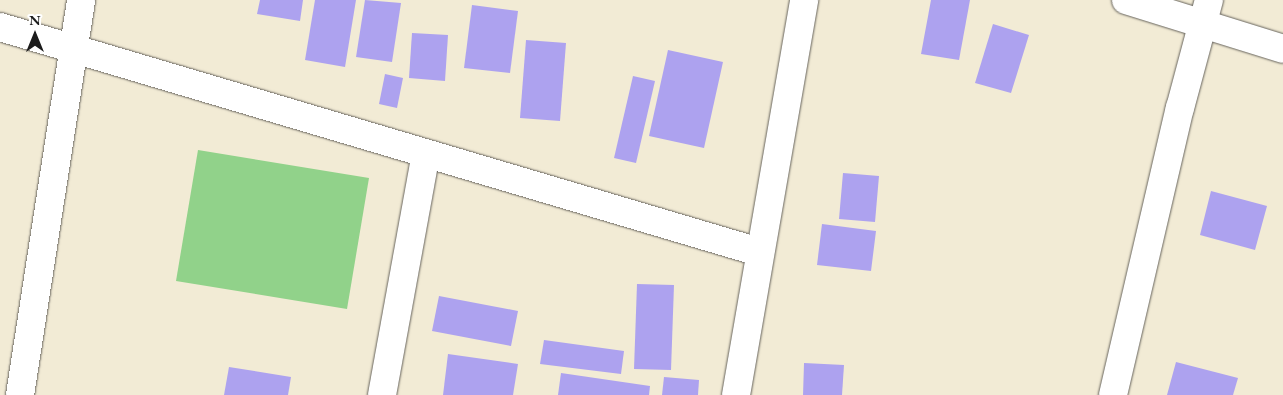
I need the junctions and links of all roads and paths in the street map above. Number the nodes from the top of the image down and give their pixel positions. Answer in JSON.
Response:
{"nodes":[{"id":1,"x":81,"y":0,"type":"edge"},
{"id":2,"x":804,"y":0,"type":"edge"},
{"id":3,"x":1126,"y":0,"type":"edge"},
{"id":4,"x":1205,"y":12,"type":"edge"},
{"id":5,"x":0,"y":27,"type":"edge"},
{"id":6,"x":1283,"y":48,"type":"edge"},
{"id":7,"x":74,"y":49,"type":"junction"},
{"id":8,"x":426,"y":154,"type":"junction"},
{"id":9,"x":759,"y":252,"type":"junction"},
{"id":10,"x":20,"y":395,"type":"edge"},
{"id":11,"x":382,"y":395,"type":"edge"},
{"id":12,"x":736,"y":395,"type":"edge"},
{"id":13,"x":1114,"y":395,"type":"edge"}],
"edges":[{"from":1,"to":7,"type":"street"},
{"from":2,"to":9,"type":"street"},
{"from":3,"to":4,"type":"street"},
{"from":4,"to":6,"type":"street"},
{"from":4,"to":13,"type":"street"},
{"from":5,"to":7,"type":"street"},
{"from":7,"to":8,"type":"street"},
{"from":7,"to":10,"type":"street"},
{"from":8,"to":9,"type":"street"},
{"from":8,"to":11,"type":"street"},
{"from":9,"to":12,"type":"street"}]}
